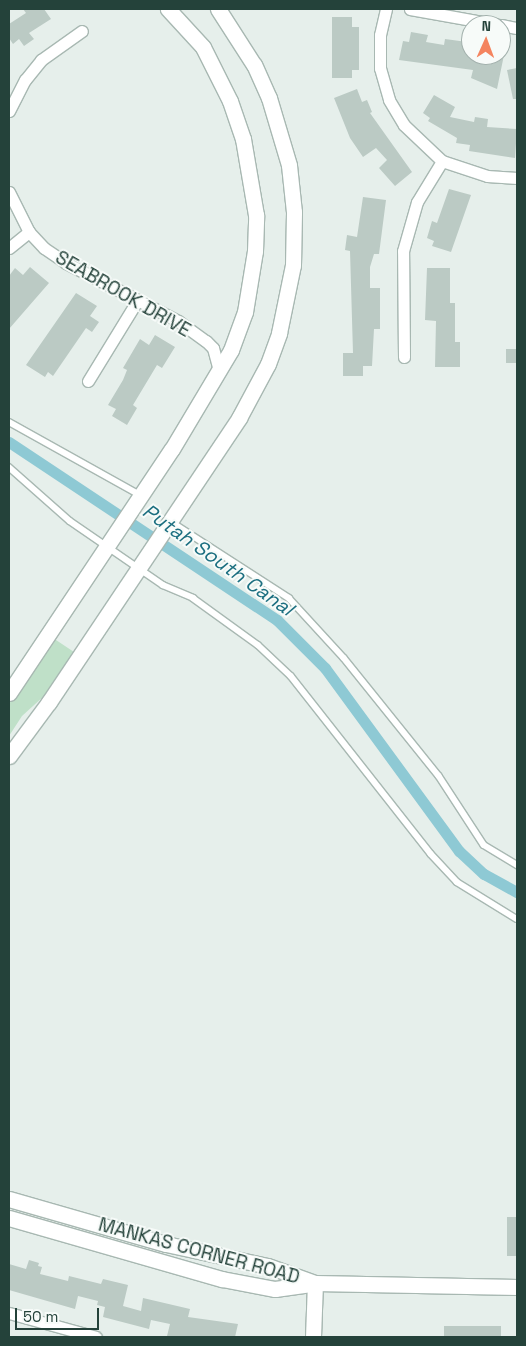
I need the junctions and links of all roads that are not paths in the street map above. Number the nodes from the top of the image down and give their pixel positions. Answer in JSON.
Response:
{"nodes":[{"id":1,"x":168,"y":9,"type":"edge"},
{"id":2,"x":218,"y":9,"type":"edge"},
{"id":3,"x":386,"y":9,"type":"edge"},
{"id":4,"x":410,"y":9,"type":"edge"},
{"id":5,"x":461,"y":18,"type":"edge"},
{"id":6,"x":82,"y":31,"type":"dead end"},
{"id":7,"x":9,"y":111,"type":"edge"},
{"id":8,"x":442,"y":161,"type":"junction"},
{"id":9,"x":517,"y":178,"type":"edge"},
{"id":10,"x":9,"y":192,"type":"edge"},
{"id":11,"x":28,"y":232,"type":"junction"},
{"id":12,"x":9,"y":248,"type":"edge"},
{"id":13,"x":137,"y":301,"type":"junction"},
{"id":14,"x":404,"y":357,"type":"dead end"},
{"id":15,"x":219,"y":370,"type":"junction"},
{"id":16,"x":88,"y":381,"type":"dead end"},
{"id":17,"x":9,"y":422,"type":"edge"},
{"id":18,"x":9,"y":467,"type":"edge"},
{"id":19,"x":138,"y":501,"type":"junction"},
{"id":20,"x":169,"y":523,"type":"junction"},
{"id":21,"x":110,"y":542,"type":"junction"},
{"id":22,"x":141,"y":565,"type":"junction"},
{"id":23,"x":9,"y":693,"type":"edge"},
{"id":24,"x":9,"y":756,"type":"edge"},
{"id":25,"x":517,"y":865,"type":"edge"},
{"id":26,"x":517,"y":919,"type":"edge"},
{"id":27,"x":9,"y":1199,"type":"edge"},
{"id":28,"x":9,"y":1218,"type":"edge"},
{"id":29,"x":315,"y":1283,"type":"junction"},
{"id":30,"x":517,"y":1286,"type":"edge"},
{"id":31,"x":9,"y":1313,"type":"edge"},
{"id":32,"x":96,"y":1337,"type":"edge"},
{"id":33,"x":313,"y":1337,"type":"edge"}],
"edges":[{"from":1,"to":15,"type":"street"},
{"from":2,"to":20,"type":"street"},
{"from":3,"to":8,"type":"street"},
{"from":4,"to":5,"type":"street"},
{"from":6,"to":7,"type":"street"},
{"from":8,"to":9,"type":"street"},
{"from":8,"to":14,"type":"street"},
{"from":10,"to":11,"type":"street","name":"SEABROOK DRIVE"},
{"from":11,"to":12,"type":"street"},
{"from":11,"to":13,"type":"street","name":"SEABROOK DRIVE"},
{"from":13,"to":15,"type":"street","name":"SEABROOK DRIVE"},
{"from":13,"to":16,"type":"street"},
{"from":15,"to":19,"type":"street"},
{"from":17,"to":19,"type":"lane"},
{"from":18,"to":21,"type":"lane"},
{"from":19,"to":21,"type":"street"},
{"from":20,"to":22,"type":"street"},
{"from":20,"to":25,"type":"lane"},
{"from":21,"to":22,"type":"lane"},
{"from":21,"to":23,"type":"street"},
{"from":22,"to":24,"type":"street"},
{"from":22,"to":26,"type":"lane"},
{"from":27,"to":29,"type":"street","name":"MANKAS CORNER ROAD"},
{"from":28,"to":29,"type":"street","name":"MANKAS CORNER ROAD"},
{"from":29,"to":30,"type":"street"},
{"from":29,"to":33,"type":"street"},
{"from":31,"to":32,"type":"street"}]}
